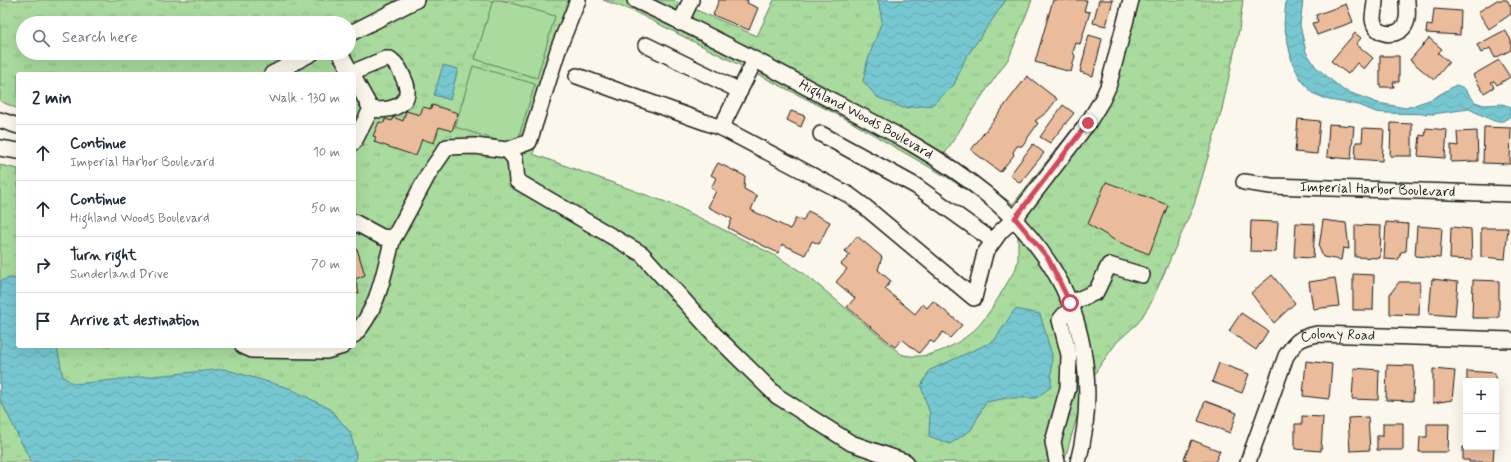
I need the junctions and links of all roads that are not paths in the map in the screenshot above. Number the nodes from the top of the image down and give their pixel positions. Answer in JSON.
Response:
{"nodes":[{"id":1,"x":416,"y":0,"type":"edge"},
{"id":2,"x":578,"y":0,"type":"edge"},
{"id":3,"x":635,"y":0,"type":"edge"},
{"id":4,"x":691,"y":0,"type":"edge"},
{"id":5,"x":1131,"y":0,"type":"edge"},
{"id":6,"x":1375,"y":0,"type":"edge"},
{"id":7,"x":1407,"y":0,"type":"edge"},
{"id":8,"x":680,"y":23,"type":"junction"},
{"id":9,"x":356,"y":30,"type":"edge"},
{"id":10,"x":646,"y":45,"type":"dead end"},
{"id":11,"x":299,"y":60,"type":"edge"},
{"id":12,"x":344,"y":60,"type":"edge"},
{"id":13,"x":755,"y":60,"type":"junction"},
{"id":14,"x":276,"y":72,"type":"edge"},
{"id":15,"x":350,"y":72,"type":"edge"},
{"id":16,"x":356,"y":73,"type":"edge"},
{"id":17,"x":577,"y":76,"type":"dead end"},
{"id":18,"x":356,"y":82,"type":"edge"},
{"id":19,"x":740,"y":91,"type":"junction"},
{"id":20,"x":371,"y":109,"type":"junction"},
{"id":21,"x":0,"y":120,"type":"edge"},
{"id":22,"x":16,"y":125,"type":"edge"},
{"id":23,"x":721,"y":128,"type":"junction"},
{"id":24,"x":821,"y":134,"type":"dead end"},
{"id":25,"x":356,"y":138,"type":"edge"},
{"id":26,"x":0,"y":148,"type":"edge"},
{"id":27,"x":507,"y":150,"type":"junction"},
{"id":28,"x":16,"y":152,"type":"edge"},
{"id":29,"x":1244,"y":182,"type":"dead end"},
{"id":30,"x":1511,"y":194,"type":"edge"},
{"id":31,"x":1015,"y":218,"type":"junction"},
{"id":32,"x":356,"y":223,"type":"edge"},
{"id":33,"x":393,"y":238,"type":"junction"},
{"id":34,"x":993,"y":241,"type":"junction"},
{"id":35,"x":1142,"y":275,"type":"dead end"},
{"id":36,"x":1072,"y":307,"type":"junction"},
{"id":37,"x":356,"y":333,"type":"edge"},
{"id":38,"x":1511,"y":340,"type":"edge"},
{"id":39,"x":248,"y":348,"type":"edge"},
{"id":40,"x":336,"y":348,"type":"edge"},
{"id":41,"x":906,"y":462,"type":"edge"},
{"id":42,"x":1057,"y":462,"type":"edge"},
{"id":43,"x":1078,"y":462,"type":"edge"},
{"id":44,"x":1248,"y":462,"type":"edge"}],
"edges":[{"from":1,"to":9,"type":"street"},
{"from":2,"to":27,"type":"street"},
{"from":3,"to":8,"type":"street","name":"Highland Woods Boulevard"},
{"from":4,"to":8,"type":"street"},
{"from":5,"to":31,"type":"street"},
{"from":6,"to":7,"type":"street"},
{"from":8,"to":13,"type":"street","name":"Highland Woods Boulevard"},
{"from":10,"to":19,"type":"street"},
{"from":11,"to":14,"type":"street"},
{"from":12,"to":15,"type":"street"},
{"from":13,"to":19,"type":"street"},
{"from":13,"to":31,"type":"street","name":"Highland Woods Boulevard"},
{"from":16,"to":20,"type":"street"},
{"from":17,"to":23,"type":"street"},
{"from":18,"to":20,"type":"street"},
{"from":19,"to":23,"type":"street"},
{"from":20,"to":25,"type":"street"},
{"from":21,"to":22,"type":"street"},
{"from":23,"to":34,"type":"street"},
{"from":24,"to":34,"type":"street"},
{"from":26,"to":28,"type":"street"},
{"from":27,"to":33,"type":"street"},
{"from":27,"to":41,"type":"street"},
{"from":29,"to":30,"type":"street","name":"Imperial Harbor Boulevard"},
{"from":31,"to":34,"type":"street"},
{"from":31,"to":36,"type":"street","name":"Highland Woods Boulevard"},
{"from":32,"to":33,"type":"street"},
{"from":33,"to":37,"type":"street"},
{"from":35,"to":36,"type":"street"},
{"from":36,"to":42,"type":"street"},
{"from":36,"to":43,"type":"street"},
{"from":38,"to":44,"type":"street","name":"Colony Road"},
{"from":39,"to":40,"type":"street"}]}
